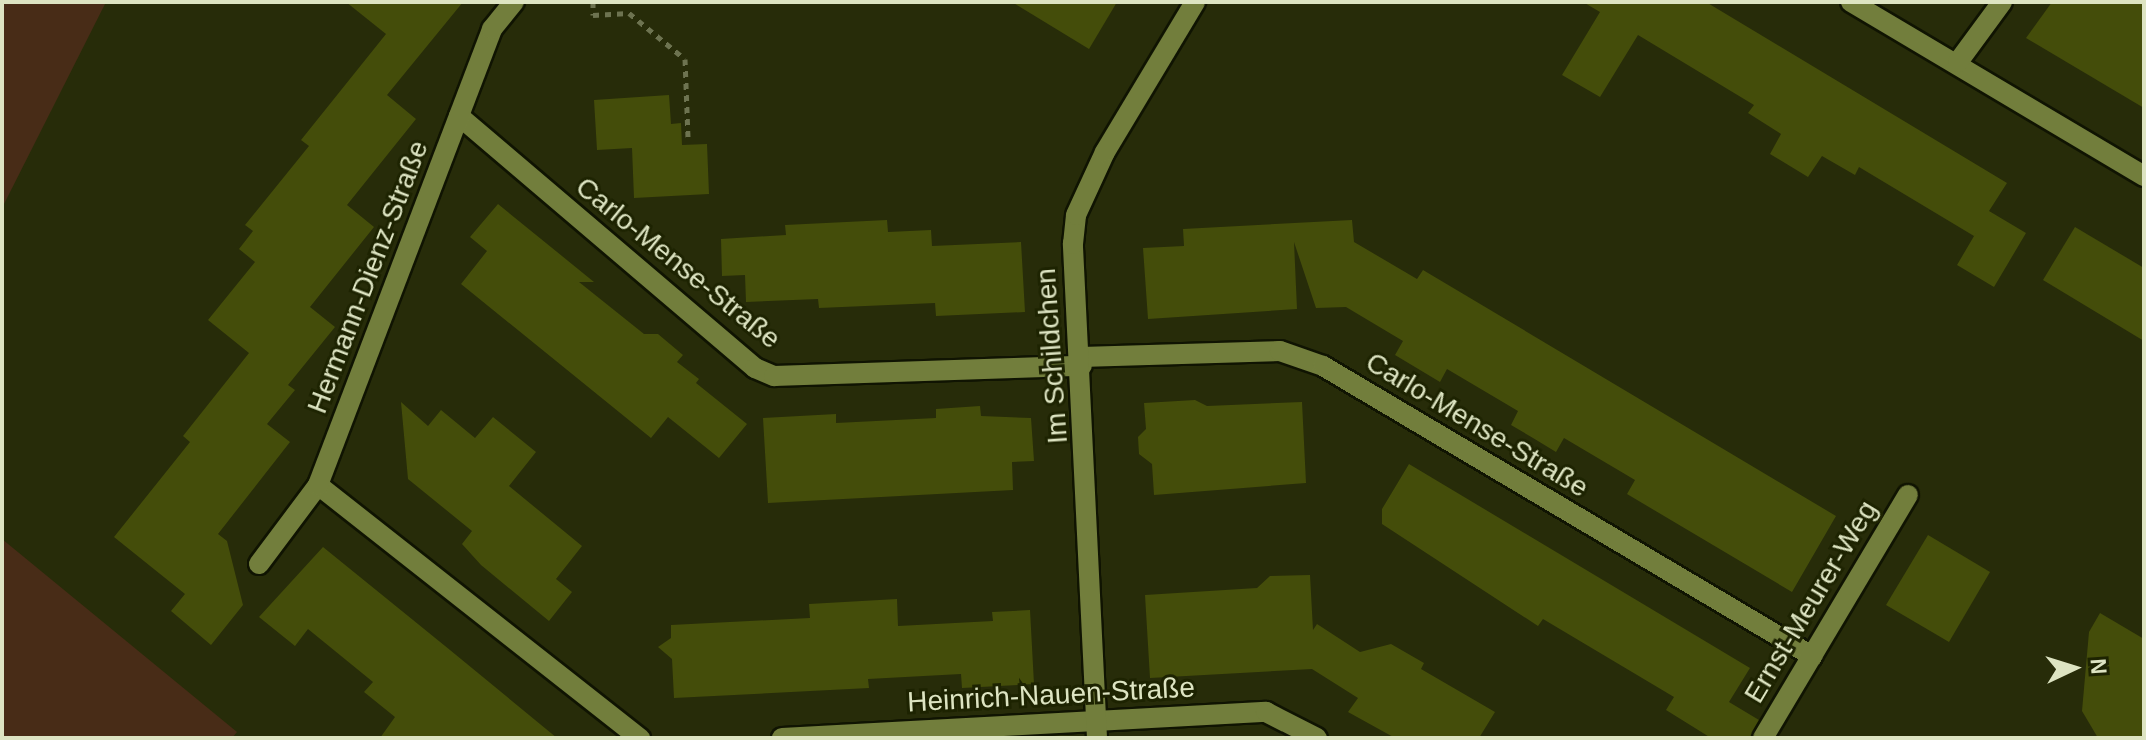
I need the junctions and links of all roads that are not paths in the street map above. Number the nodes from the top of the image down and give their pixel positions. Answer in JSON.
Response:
{"nodes":[{"id":1,"x":514,"y":2,"type":"edge"},
{"id":2,"x":1195,"y":2,"type":"edge"},
{"id":3,"x":1851,"y":2,"type":"edge"},
{"id":4,"x":2002,"y":2,"type":"edge"},
{"id":5,"x":1958,"y":62,"type":"junction"},
{"id":6,"x":459,"y":116,"type":"junction"},
{"id":7,"x":2144,"y":176,"type":"edge"},
{"id":8,"x":1082,"y":362,"type":"junction"},
{"id":9,"x":318,"y":485,"type":"junction"},
{"id":10,"x":1908,"y":495,"type":"dead end"},
{"id":11,"x":259,"y":564,"type":"dead end"},
{"id":12,"x":1812,"y":656,"type":"junction"},
{"id":13,"x":1098,"y":728,"type":"edge"},
{"id":14,"x":640,"y":738,"type":"edge"},
{"id":15,"x":782,"y":738,"type":"edge"},
{"id":16,"x":1317,"y":738,"type":"edge"},
{"id":17,"x":1763,"y":738,"type":"edge"}],
"edges":[{"from":1,"to":6,"type":"street","name":"Hermann-Dienz-Straße"},
{"from":2,"to":8,"type":"street","name":"Im Schildchen"},
{"from":3,"to":5,"type":"street"},
{"from":4,"to":5,"type":"street"},
{"from":5,"to":7,"type":"street"},
{"from":6,"to":8,"type":"street","name":"Carlo-Mense-Straße"},
{"from":6,"to":9,"type":"street","name":"Hermann-Dienz-Straße"},
{"from":8,"to":12,"type":"street","name":"Carlo-Mense-Straße"},
{"from":8,"to":13,"type":"street","name":"Im Schildchen"},
{"from":9,"to":11,"type":"street","name":"Hermann-Dienz-Straße"},
{"from":9,"to":14,"type":"street"},
{"from":10,"to":12,"type":"street","name":"Ernst-Meurer-Weg"},
{"from":12,"to":17,"type":"street","name":"Ernst-Meurer-Weg"},
{"from":13,"to":15,"type":"street","name":"Heinrich-Nauen-Straße"},
{"from":13,"to":16,"type":"street","name":"Heinrich-Nauen-Straße"}]}
